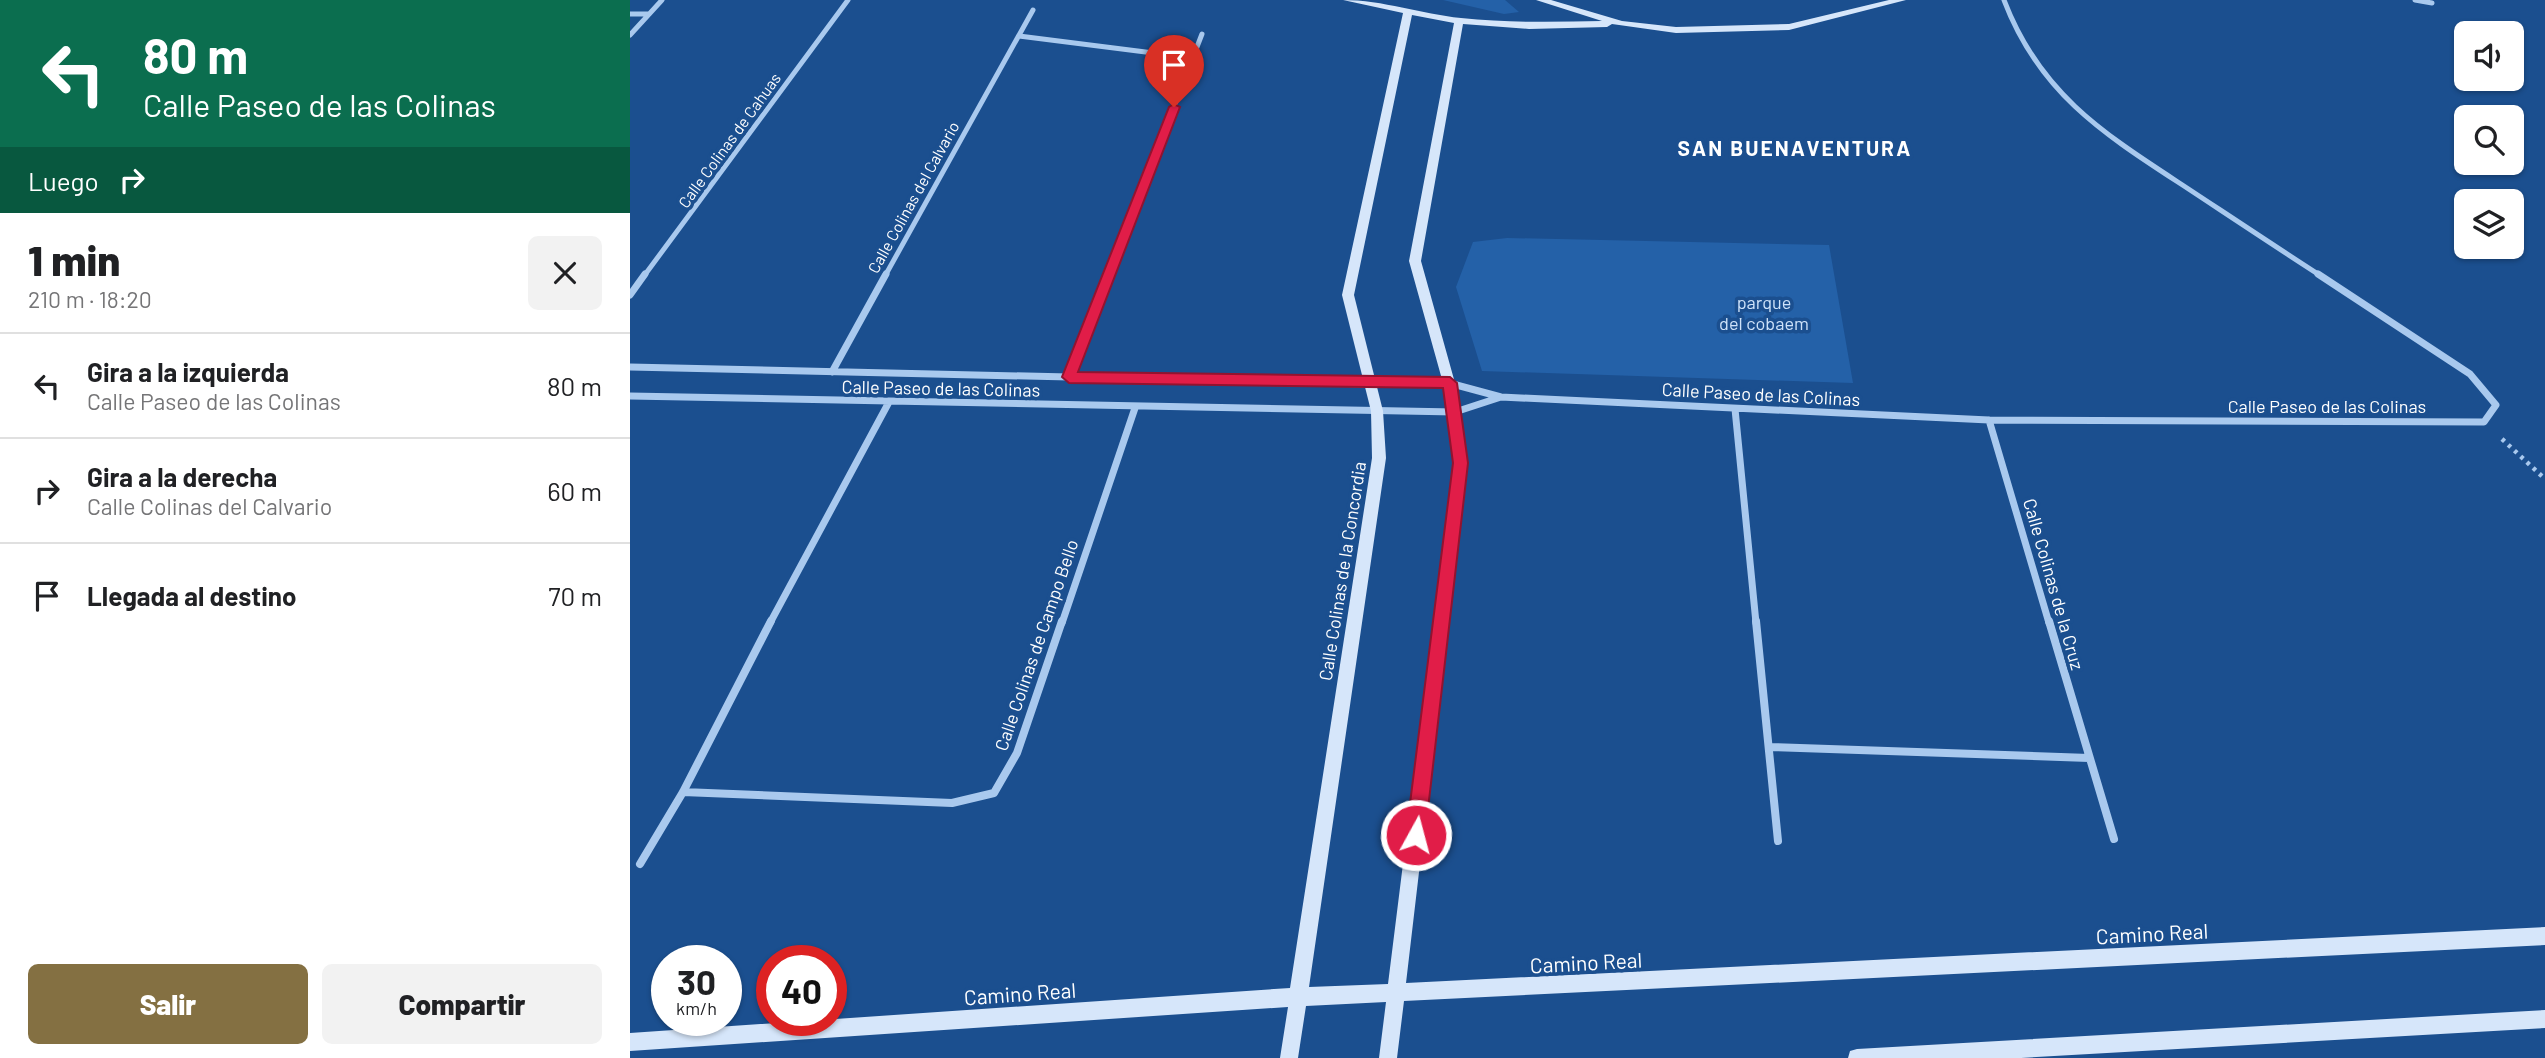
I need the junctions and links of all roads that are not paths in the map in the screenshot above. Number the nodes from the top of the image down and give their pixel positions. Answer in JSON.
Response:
{"nodes":[{"id":1,"x":662,"y":0,"type":"edge"},
{"id":2,"x":848,"y":0,"type":"edge"},
{"id":3,"x":1348,"y":0,"type":"edge"},
{"id":4,"x":1541,"y":0,"type":"edge"},
{"id":5,"x":1901,"y":0,"type":"edge"},
{"id":6,"x":2004,"y":0,"type":"edge"},
{"id":7,"x":2415,"y":0,"type":"edge"},
{"id":8,"x":2432,"y":3,"type":"dead end"},
{"id":9,"x":1033,"y":10,"type":"dead end"},
{"id":10,"x":1408,"y":11,"type":"junction"},
{"id":11,"x":630,"y":14,"type":"edge"},
{"id":12,"x":649,"y":15,"type":"junction"},
{"id":13,"x":1459,"y":21,"type":"junction"},
{"id":14,"x":1620,"y":24,"type":"junction"},
{"id":15,"x":1202,"y":34,"type":"dead end"},
{"id":16,"x":630,"y":35,"type":"edge"},
{"id":17,"x":1019,"y":36,"type":"junction"},
{"id":18,"x":1194,"y":58,"type":"junction"},
{"id":19,"x":630,"y":295,"type":"edge"},
{"id":20,"x":630,"y":367,"type":"edge"},
{"id":21,"x":832,"y":372,"type":"junction"},
{"id":22,"x":1069,"y":377,"type":"junction"},
{"id":23,"x":1450,"y":383,"type":"junction"},
{"id":24,"x":1370,"y":384,"type":"junction"},
{"id":25,"x":630,"y":397,"type":"edge"},
{"id":26,"x":1501,"y":397,"type":"junction"},
{"id":27,"x":889,"y":402,"type":"junction"},
{"id":28,"x":1135,"y":408,"type":"junction"},
{"id":29,"x":1735,"y":409,"type":"junction"},
{"id":30,"x":1377,"y":411,"type":"junction"},
{"id":31,"x":1455,"y":412,"type":"junction"},
{"id":32,"x":1989,"y":419,"type":"junction"},
{"id":33,"x":1770,"y":747,"type":"junction"},
{"id":34,"x":2089,"y":758,"type":"junction"},
{"id":35,"x":683,"y":792,"type":"junction"},
{"id":36,"x":2114,"y":839,"type":"dead end"},
{"id":37,"x":1778,"y":841,"type":"dead end"},
{"id":38,"x":640,"y":864,"type":"dead end"},
{"id":39,"x":2545,"y":936,"type":"edge"},
{"id":40,"x":1397,"y":995,"type":"junction"},
{"id":41,"x":1297,"y":997,"type":"junction"},
{"id":42,"x":2545,"y":1018,"type":"edge"},
{"id":43,"x":630,"y":1042,"type":"edge"},
{"id":44,"x":1289,"y":1058,"type":"edge"},
{"id":45,"x":1388,"y":1058,"type":"edge"},
{"id":46,"x":1857,"y":1058,"type":"edge"}],
"edges":[{"from":1,"to":12,"type":"street"},
{"from":2,"to":19,"type":"street","name":"Calle Colinas de Cahuas"},
{"from":3,"to":10,"type":"street"},
{"from":4,"to":14,"type":"street"},
{"from":5,"to":14,"type":"street"},
{"from":6,"to":32,"type":"street","name":"Calle Paseo de las Colinas"},
{"from":7,"to":8,"type":"street"},
{"from":9,"to":17,"type":"street","name":"Calle Colinas del Calvario"},
{"from":10,"to":13,"type":"street"},
{"from":10,"to":24,"type":"street","name":"Calle Colinas de la Concordia"},
{"from":11,"to":12,"type":"street"},
{"from":12,"to":16,"type":"street"},
{"from":13,"to":14,"type":"street"},
{"from":13,"to":23,"type":"street"},
{"from":15,"to":18,"type":"street"},
{"from":17,"to":18,"type":"street"},
{"from":17,"to":21,"type":"street","name":"Calle Colinas del Calvario"},
{"from":18,"to":22,"type":"street"},
{"from":20,"to":21,"type":"street","name":"Calle Paseo de las Colinas"},
{"from":21,"to":22,"type":"street","name":"Calle Paseo de las Colinas"},
{"from":22,"to":24,"type":"street","name":"Calle Paseo de las Colinas"},
{"from":23,"to":24,"type":"street","name":"Calle Paseo de las Colinas"},
{"from":23,"to":26,"type":"street","name":"Calle Paseo de las Colinas"},
{"from":23,"to":31,"type":"street"},
{"from":24,"to":30,"type":"street","name":"Calle Colinas de la Concordia"},
{"from":25,"to":27,"type":"street","name":"Calle Paseo de las Colinas"},
{"from":26,"to":29,"type":"street","name":"Calle Paseo de las Colinas"},
{"from":26,"to":31,"type":"street","name":"Calle Paseo de las Colinas"},
{"from":27,"to":28,"type":"street","name":"Calle Paseo de las Colinas"},
{"from":27,"to":35,"type":"street"},
{"from":28,"to":30,"type":"street","name":"Calle Paseo de las Colinas"},
{"from":28,"to":35,"type":"street","name":"Calle Colinas de Campo Bello"},
{"from":29,"to":32,"type":"street","name":"Calle Paseo de las Colinas"},
{"from":29,"to":33,"type":"street"},
{"from":30,"to":31,"type":"street","name":"Calle Paseo de las Colinas"},
{"from":30,"to":41,"type":"street","name":"Calle Colinas de la Concordia"},
{"from":31,"to":40,"type":"street"},
{"from":32,"to":34,"type":"street","name":"Calle Colinas de la Cruz"},
{"from":33,"to":34,"type":"street"},
{"from":33,"to":37,"type":"street"},
{"from":34,"to":36,"type":"street","name":"Calle Colinas de la Cruz"},
{"from":35,"to":38,"type":"street"},
{"from":39,"to":40,"type":"street","name":"Camino Real"},
{"from":40,"to":41,"type":"street","name":"Camino Real"},
{"from":40,"to":45,"type":"street"},
{"from":41,"to":43,"type":"street","name":"Camino Real"},
{"from":41,"to":44,"type":"street","name":"Calle Colinas de la Concordia"},
{"from":42,"to":46,"type":"street"}]}
